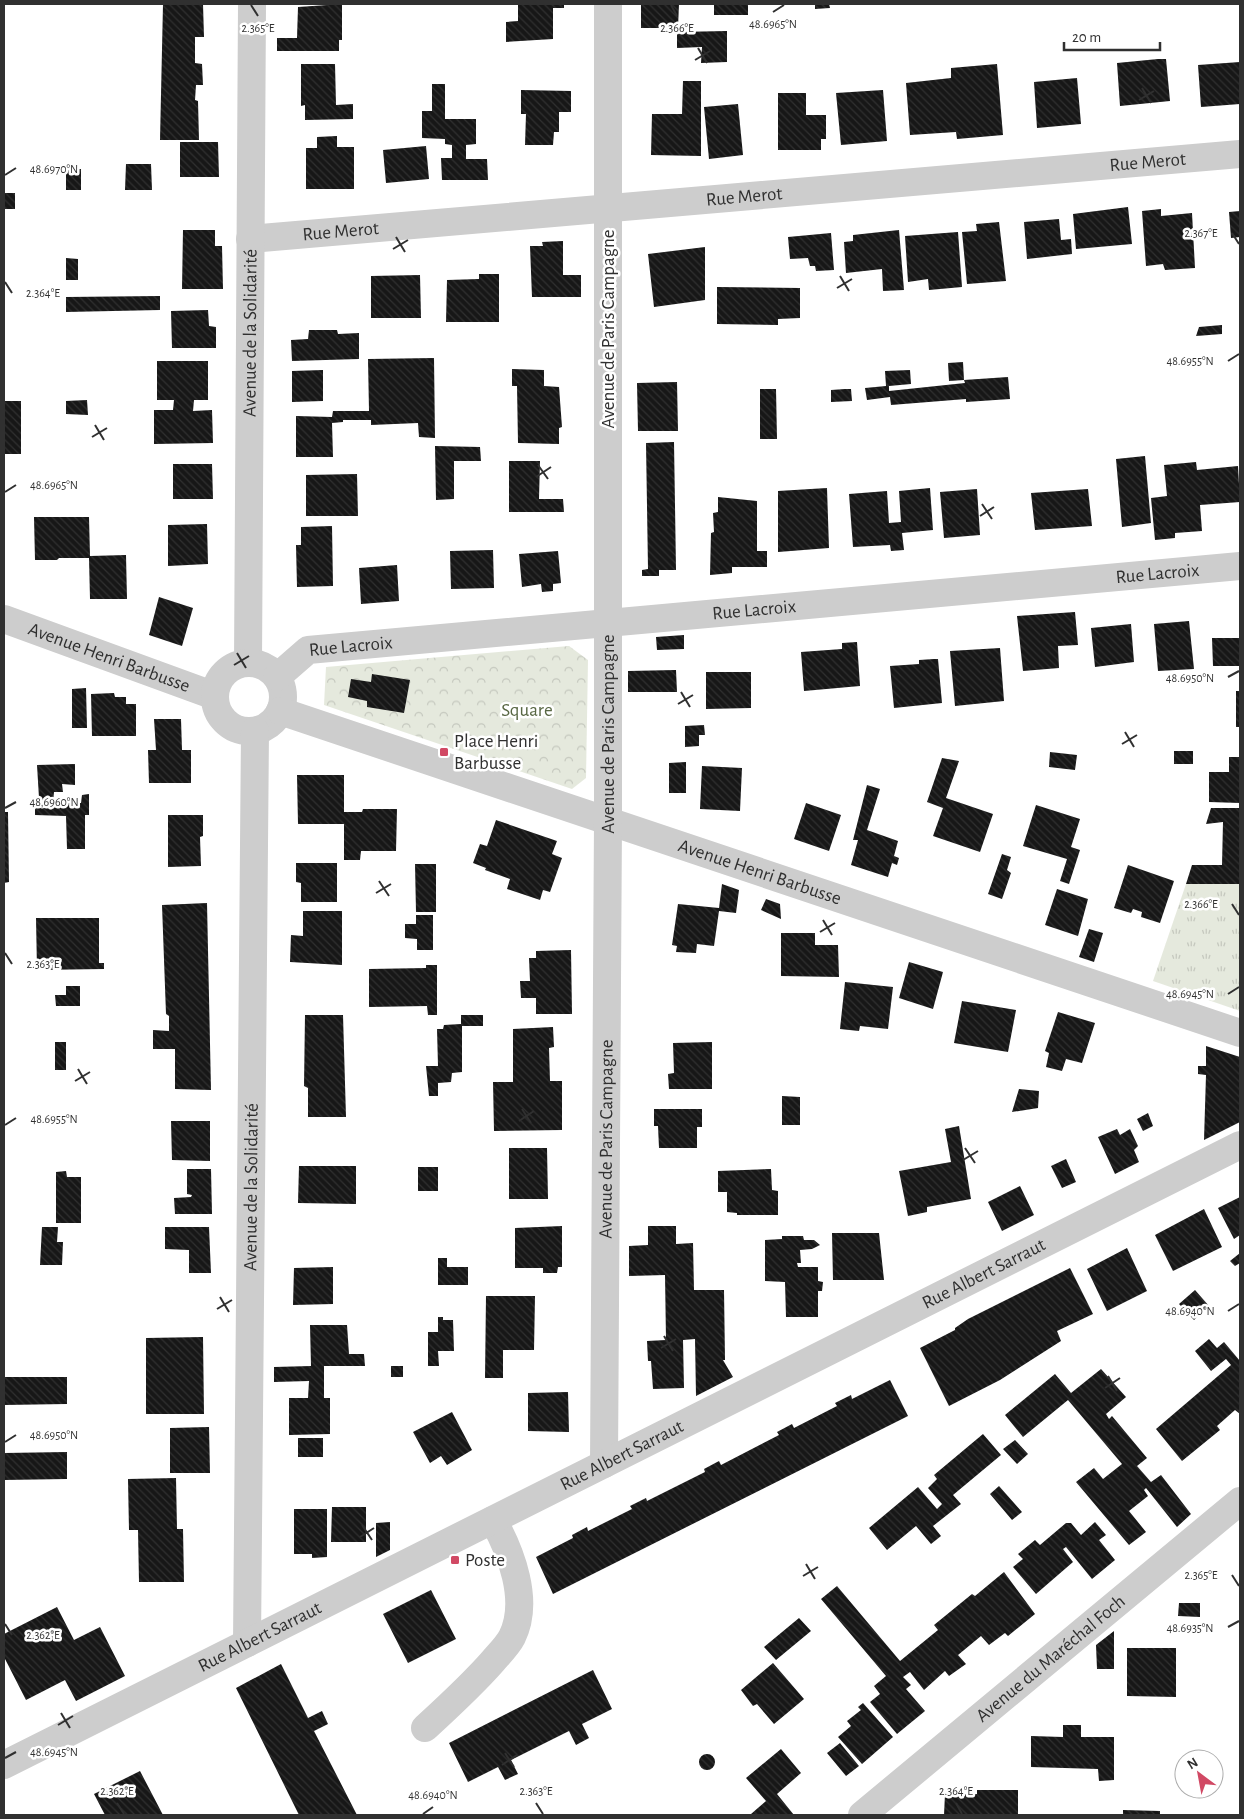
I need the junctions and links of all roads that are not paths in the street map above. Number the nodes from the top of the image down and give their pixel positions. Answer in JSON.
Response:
{"nodes":[{"id":1,"x":252,"y":4,"type":"edge"},
{"id":2,"x":608,"y":4,"type":"edge"},
{"id":3,"x":1240,"y":154,"type":"edge"},
{"id":4,"x":608,"y":208,"type":"junction"},
{"id":5,"x":250,"y":239,"type":"junction"},
{"id":6,"x":1240,"y":566,"type":"edge"},
{"id":7,"x":4,"y":619,"type":"edge"},
{"id":8,"x":608,"y":623,"type":"junction"},
{"id":9,"x":248,"y":663,"type":"junction"},
{"id":10,"x":277,"y":677,"type":"junction"},
{"id":11,"x":215,"y":696,"type":"junction"},
{"id":12,"x":280,"y":711,"type":"junction"},
{"id":13,"x":255,"y":731,"type":"junction"},
{"id":14,"x":608,"y":820,"type":"junction"},
{"id":15,"x":1240,"y":1033,"type":"edge"},
{"id":16,"x":1240,"y":1145,"type":"edge"},
{"id":17,"x":604,"y":1464,"type":"junction"},
{"id":18,"x":1240,"y":1501,"type":"edge"},
{"id":19,"x":493,"y":1520,"type":"junction"},
{"id":20,"x":248,"y":1643,"type":"junction"},
{"id":21,"x":425,"y":1728,"type":"dead end"},
{"id":22,"x":4,"y":1765,"type":"edge"},
{"id":23,"x":862,"y":1815,"type":"edge"}],
"edges":[{"from":1,"to":5,"type":"street","name":"Avenue de la Solidarité"},
{"from":2,"to":4,"type":"street","name":"Avenue de Paris Campagne"},
{"from":3,"to":4,"type":"street","name":"Rue Merot"},
{"from":4,"to":5,"type":"street","name":"Rue Merot"},
{"from":4,"to":8,"type":"street","name":"Avenue de Paris Campagne"},
{"from":5,"to":9,"type":"street","name":"Avenue de la Solidarité"},
{"from":6,"to":8,"type":"street","name":"Rue Lacroix"},
{"from":7,"to":11,"type":"street","name":"Avenue Henri Barbusse"},
{"from":8,"to":10,"type":"street","name":"Rue Lacroix"},
{"from":8,"to":14,"type":"street","name":"Avenue de Paris Campagne"},
{"from":9,"to":10,"type":"street"},
{"from":9,"to":11,"type":"street"},
{"from":10,"to":12,"type":"street"},
{"from":11,"to":13,"type":"street"},
{"from":12,"to":13,"type":"street"},
{"from":12,"to":14,"type":"street","name":"Avenue Henri Barbusse"},
{"from":13,"to":20,"type":"street","name":"Avenue de la Solidarité"},
{"from":14,"to":15,"type":"street","name":"Avenue Henri Barbusse"},
{"from":14,"to":17,"type":"street","name":"Avenue de Paris Campagne"},
{"from":16,"to":17,"type":"street","name":"Rue Albert Sarraut"},
{"from":17,"to":19,"type":"street","name":"Rue Albert Sarraut"},
{"from":18,"to":23,"type":"street","name":"Avenue du Maréchal Foch"},
{"from":19,"to":20,"type":"street","name":"Rue Albert Sarraut"},
{"from":19,"to":21,"type":"street"},
{"from":20,"to":22,"type":"street","name":"Rue Albert Sarraut"}]}
